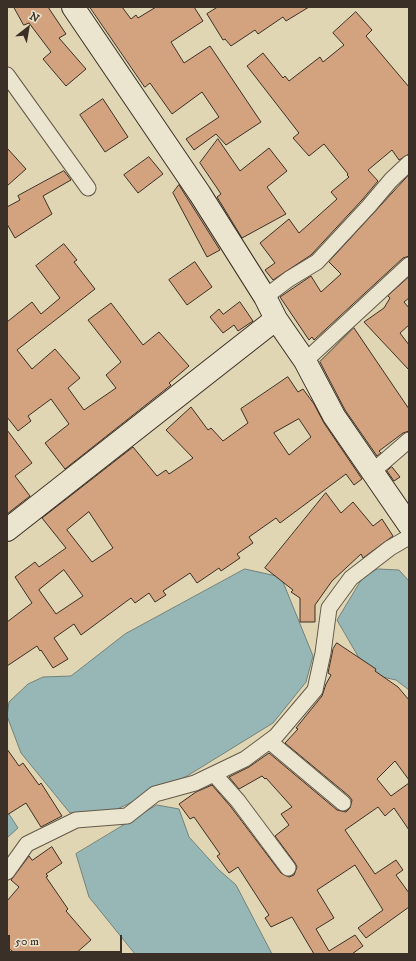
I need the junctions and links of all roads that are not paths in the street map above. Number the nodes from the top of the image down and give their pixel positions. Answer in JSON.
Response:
{"nodes":[{"id":1,"x":74,"y":7,"type":"edge"},
{"id":2,"x":7,"y":75,"type":"edge"},
{"id":3,"x":409,"y":163,"type":"edge"},
{"id":4,"x":88,"y":188,"type":"dead end"},
{"id":5,"x":409,"y":266,"type":"edge"},
{"id":6,"x":266,"y":297,"type":"junction"},
{"id":7,"x":276,"y":319,"type":"junction"},
{"id":8,"x":305,"y":361,"type":"junction"},
{"id":9,"x":409,"y":440,"type":"edge"},
{"id":10,"x":372,"y":472,"type":"junction"},
{"id":11,"x":409,"y":525,"type":"edge"},
{"id":12,"x":7,"y":530,"type":"edge"},
{"id":13,"x":409,"y":537,"type":"edge"},
{"id":14,"x":269,"y":741,"type":"junction"},
{"id":15,"x":214,"y":774,"type":"junction"},
{"id":16,"x":343,"y":803,"type":"dead end"},
{"id":17,"x":288,"y":868,"type":"dead end"},
{"id":18,"x":7,"y":872,"type":"edge"}],
"edges":[{"from":1,"to":6,"type":"street"},
{"from":2,"to":4,"type":"street"},
{"from":3,"to":6,"type":"street"},
{"from":5,"to":8,"type":"street"},
{"from":6,"to":7,"type":"street"},
{"from":7,"to":8,"type":"street"},
{"from":7,"to":12,"type":"street"},
{"from":8,"to":10,"type":"street"},
{"from":9,"to":10,"type":"street"},
{"from":10,"to":11,"type":"street"},
{"from":13,"to":14,"type":"street"},
{"from":14,"to":15,"type":"street"},
{"from":14,"to":16,"type":"street"},
{"from":15,"to":17,"type":"street"},
{"from":15,"to":18,"type":"street"}]}
